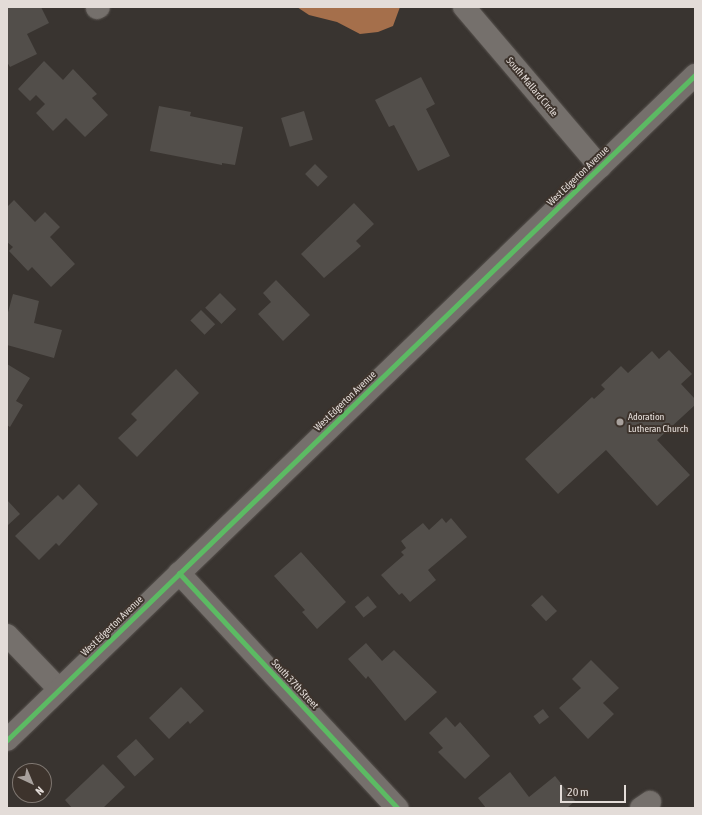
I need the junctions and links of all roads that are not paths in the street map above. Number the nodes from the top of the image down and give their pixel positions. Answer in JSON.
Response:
{"nodes":[{"id":1,"x":464,"y":7,"type":"edge"},
{"id":2,"x":695,"y":75,"type":"edge"},
{"id":3,"x":600,"y":167,"type":"junction"},
{"id":4,"x":179,"y":573,"type":"junction"},
{"id":5,"x":7,"y":636,"type":"edge"},
{"id":6,"x":59,"y":689,"type":"junction"},
{"id":7,"x":7,"y":740,"type":"edge"},
{"id":8,"x":397,"y":808,"type":"edge"}],
"edges":[{"from":1,"to":3,"type":"street","name":"South Mallard Circle"},
{"from":2,"to":3,"type":"street","name":"West Edgerton Avenue"},
{"from":3,"to":4,"type":"street","name":"West Edgerton Avenue"},
{"from":4,"to":6,"type":"street","name":"West Edgerton Avenue"},
{"from":4,"to":8,"type":"street","name":"South 37th Street"},
{"from":5,"to":6,"type":"street"},
{"from":6,"to":7,"type":"street","name":"West Edgerton Avenue"}]}
